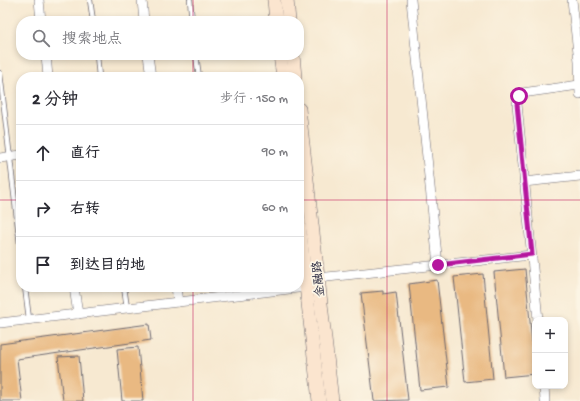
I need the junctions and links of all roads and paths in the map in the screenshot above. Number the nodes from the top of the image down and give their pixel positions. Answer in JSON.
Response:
{"nodes":[{"id":1,"x":39,"y":0,"type":"edge"},
{"id":2,"x":90,"y":0,"type":"edge"},
{"id":3,"x":142,"y":0,"type":"edge"},
{"id":4,"x":190,"y":0,"type":"edge"},
{"id":5,"x":274,"y":0,"type":"edge"},
{"id":6,"x":287,"y":0,"type":"edge"},
{"id":7,"x":411,"y":0,"type":"edge"},
{"id":8,"x":572,"y":0,"type":"edge"},
{"id":9,"x":41,"y":16,"type":"edge"},
{"id":10,"x":92,"y":16,"type":"edge"},
{"id":11,"x":144,"y":16,"type":"edge"},
{"id":12,"x":192,"y":16,"type":"edge"},
{"id":13,"x":276,"y":16,"type":"edge"},
{"id":14,"x":289,"y":16,"type":"edge"},
{"id":15,"x":46,"y":60,"type":"edge"},
{"id":16,"x":97,"y":60,"type":"edge"},
{"id":17,"x":149,"y":60,"type":"edge"},
{"id":18,"x":197,"y":60,"type":"edge"},
{"id":19,"x":281,"y":60,"type":"edge"},
{"id":20,"x":293,"y":60,"type":"edge"},
{"id":21,"x":580,"y":61,"type":"edge"},
{"id":22,"x":48,"y":72,"type":"edge"},
{"id":23,"x":99,"y":72,"type":"edge"},
{"id":24,"x":150,"y":72,"type":"edge"},
{"id":25,"x":198,"y":72,"type":"edge"},
{"id":26,"x":282,"y":72,"type":"edge"},
{"id":27,"x":295,"y":72,"type":"edge"},
{"id":28,"x":0,"y":73,"type":"edge"},
{"id":29,"x":580,"y":89,"type":"edge"},
{"id":30,"x":304,"y":153,"type":"edge"},
{"id":31,"x":16,"y":155,"type":"edge"},
{"id":32,"x":10,"y":156,"type":"junction"},
{"id":33,"x":0,"y":158,"type":"edge"},
{"id":34,"x":580,"y":176,"type":"edge"},
{"id":35,"x":524,"y":182,"type":"junction"},
{"id":36,"x":16,"y":209,"type":"edge"},
{"id":37,"x":532,"y":254,"type":"junction"},
{"id":38,"x":438,"y":265,"type":"junction"},
{"id":39,"x":304,"y":269,"type":"edge"},
{"id":40,"x":318,"y":278,"type":"junction"},
{"id":41,"x":306,"y":287,"type":"joint"},
{"id":42,"x":26,"y":292,"type":"edge"},
{"id":43,"x":75,"y":292,"type":"edge"},
{"id":44,"x":125,"y":292,"type":"edge"},
{"id":45,"x":177,"y":292,"type":"edge"},
{"id":46,"x":263,"y":292,"type":"edge"},
{"id":47,"x":178,"y":302,"type":"junction"},
{"id":48,"x":127,"y":308,"type":"junction"},
{"id":49,"x":78,"y":314,"type":"junction"},
{"id":50,"x":538,"y":317,"type":"edge"},
{"id":51,"x":29,"y":320,"type":"junction"},
{"id":52,"x":0,"y":323,"type":"edge"},
{"id":53,"x":544,"y":389,"type":"edge"},
{"id":54,"x":319,"y":401,"type":"edge"},
{"id":55,"x":332,"y":401,"type":"edge"},
{"id":56,"x":545,"y":401,"type":"edge"}],
"edges":[{"from":1,"to":9,"type":"street"},
{"from":2,"to":10,"type":"lane"},
{"from":3,"to":11,"type":"street"},
{"from":4,"to":12,"type":"lane"},
{"from":5,"to":13,"type":"main road"},
{"from":6,"to":14,"type":"main road"},
{"from":7,"to":38,"type":"street"},
{"from":8,"to":21,"type":"street"},
{"from":15,"to":22,"type":"street"},
{"from":16,"to":23,"type":"lane"},
{"from":17,"to":24,"type":"street"},
{"from":18,"to":25,"type":"lane"},
{"from":19,"to":26,"type":"main road"},
{"from":20,"to":27,"type":"main road"},
{"from":21,"to":29,"type":"street"},
{"from":28,"to":32,"type":"lane"},
{"from":29,"to":35,"type":"street"},
{"from":30,"to":40,"type":"main road","name":"金融路"},
{"from":31,"to":32,"type":"street"},
{"from":32,"to":33,"type":"street"},
{"from":32,"to":36,"type":"lane"},
{"from":34,"to":35,"type":"street"},
{"from":35,"to":37,"type":"street"},
{"from":37,"to":38,"type":"street"},
{"from":37,"to":50,"type":"street"},
{"from":38,"to":40,"type":"street"},
{"from":39,"to":41,"type":"main road","name":"金融路"},
{"from":40,"to":55,"type":"main road","name":"金融路"},
{"from":41,"to":54,"type":"main road","name":"金融路"},
{"from":42,"to":51,"type":"lane"},
{"from":43,"to":49,"type":"street"},
{"from":44,"to":48,"type":"lane"},
{"from":45,"to":47,"type":"street"},
{"from":46,"to":47,"type":"street"},
{"from":47,"to":48,"type":"street"},
{"from":48,"to":49,"type":"street"},
{"from":49,"to":51,"type":"street"},
{"from":51,"to":52,"type":"street"},
{"from":53,"to":56,"type":"street"}]}
